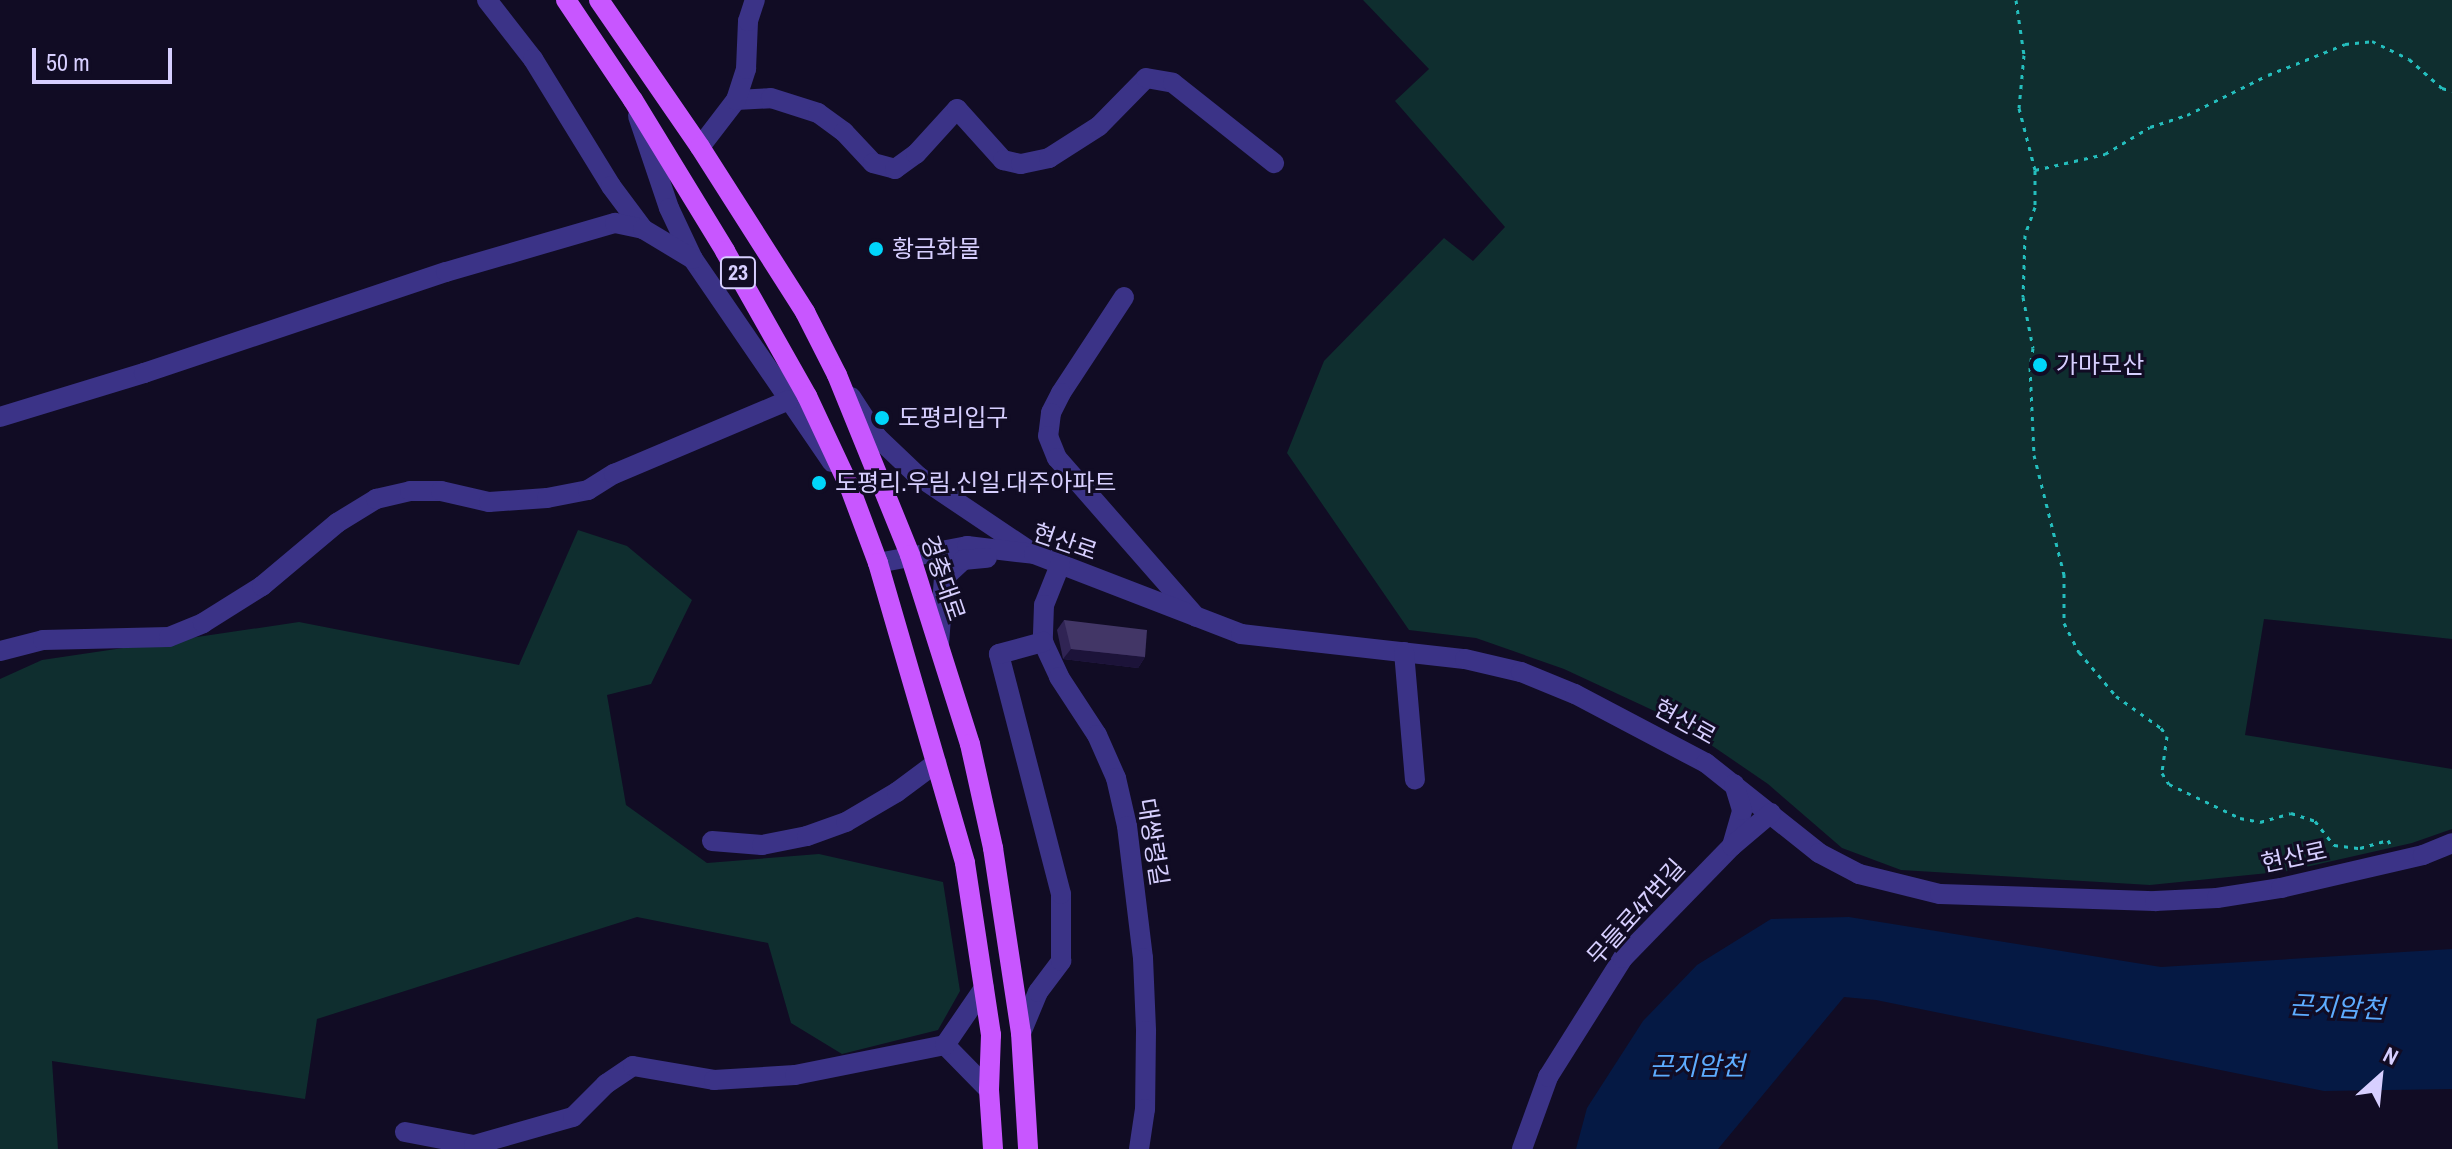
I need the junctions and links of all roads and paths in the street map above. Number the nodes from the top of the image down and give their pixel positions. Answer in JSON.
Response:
{"nodes":[{"id":1,"x":487,"y":0,"type":"edge"},
{"id":2,"x":566,"y":0,"type":"edge"},
{"id":3,"x":599,"y":0,"type":"edge"},
{"id":4,"x":755,"y":0,"type":"edge"},
{"id":5,"x":2016,"y":0,"type":"edge"},
{"id":6,"x":2452,"y":91,"type":"edge"},
{"id":7,"x":633,"y":100,"type":"junction"},
{"id":8,"x":736,"y":100,"type":"junction"},
{"id":9,"x":700,"y":147,"type":"junction"},
{"id":10,"x":1274,"y":163,"type":"dead end"},
{"id":11,"x":2035,"y":170,"type":"junction"},
{"id":12,"x":643,"y":229,"type":"junction"},
{"id":13,"x":693,"y":259,"type":"junction"},
{"id":14,"x":1124,"y":297,"type":"dead end"},
{"id":15,"x":837,"y":375,"type":"junction"},
{"id":16,"x":789,"y":400,"type":"junction"},
{"id":17,"x":0,"y":417,"type":"edge"},
{"id":18,"x":850,"y":488,"type":"junction"},
{"id":19,"x":1034,"y":554,"type":"junction"},
{"id":20,"x":910,"y":555,"type":"junction"},
{"id":21,"x":878,"y":563,"type":"junction"},
{"id":22,"x":1060,"y":565,"type":"junction"},
{"id":23,"x":1198,"y":620,"type":"junction"},
{"id":24,"x":1043,"y":642,"type":"junction"},
{"id":25,"x":939,"y":647,"type":"junction"},
{"id":26,"x":0,"y":651,"type":"edge"},
{"id":27,"x":1404,"y":652,"type":"junction"},
{"id":28,"x":936,"y":763,"type":"junction"},
{"id":29,"x":1415,"y":780,"type":"dead end"},
{"id":30,"x":1734,"y":784,"type":"junction"},
{"id":31,"x":1771,"y":813,"type":"junction"},
{"id":32,"x":712,"y":841,"type":"dead end"},
{"id":33,"x":1805,"y":842,"type":"junction"},
{"id":34,"x":2452,"y":843,"type":"edge"},
{"id":35,"x":1732,"y":846,"type":"junction"},
{"id":36,"x":2398,"y":861,"type":"junction"},
{"id":37,"x":984,"y":988,"type":"junction"},
{"id":38,"x":1021,"y":1033,"type":"junction"},
{"id":39,"x":945,"y":1045,"type":"junction"},
{"id":40,"x":989,"y":1090,"type":"junction"},
{"id":41,"x":405,"y":1132,"type":"dead end"},
{"id":42,"x":993,"y":1149,"type":"edge"},
{"id":43,"x":1028,"y":1149,"type":"edge"},
{"id":44,"x":1139,"y":1149,"type":"edge"},
{"id":45,"x":1522,"y":1149,"type":"edge"}],
"edges":[{"from":1,"to":12,"type":"street"},
{"from":2,"to":7,"type":"main road","number":"23"},
{"from":3,"to":9,"type":"main road","name":"경충대로","number":"23"},
{"from":4,"to":8,"type":"street"},
{"from":5,"to":11,"type":"path"},
{"from":6,"to":11,"type":"path"},
{"from":7,"to":13,"type":"street"},
{"from":7,"to":18,"type":"main road","number":"23"},
{"from":8,"to":9,"type":"street"},
{"from":8,"to":10,"type":"street"},
{"from":9,"to":15,"type":"main road","name":"경충대로","number":"23"},
{"from":11,"to":36,"type":"path"},
{"from":12,"to":13,"type":"street"},
{"from":12,"to":17,"type":"street"},
{"from":13,"to":16,"type":"street"},
{"from":14,"to":23,"type":"street"},
{"from":15,"to":19,"type":"street"},
{"from":15,"to":20,"type":"main road","name":"경충대로","number":"23"},
{"from":16,"to":18,"type":"street"},
{"from":16,"to":26,"type":"street"},
{"from":18,"to":21,"type":"main road","number":"23"},
{"from":19,"to":20,"type":"street","name":"현산로"},
{"from":19,"to":22,"type":"street","name":"현산로"},
{"from":19,"to":25,"type":"street"},
{"from":20,"to":21,"type":"street","name":"현산로"},
{"from":20,"to":25,"type":"main road","name":"경충대로","number":"23"},
{"from":21,"to":28,"type":"main road","number":"23"},
{"from":22,"to":23,"type":"street","name":"현산로"},
{"from":22,"to":24,"type":"street","name":"대쌍령길"},
{"from":23,"to":27,"type":"street","name":"현산로"},
{"from":24,"to":38,"type":"street"},
{"from":24,"to":44,"type":"street","name":"대쌍령길"},
{"from":25,"to":38,"type":"main road","name":"경충대로","number":"23"},
{"from":27,"to":29,"type":"street"},
{"from":27,"to":30,"type":"street","name":"현산로"},
{"from":28,"to":32,"type":"street"},
{"from":28,"to":37,"type":"main road","number":"23"},
{"from":30,"to":31,"type":"street","name":"현산로"},
{"from":30,"to":35,"type":"street"},
{"from":31,"to":33,"type":"street","name":"현산로"},
{"from":31,"to":35,"type":"street","name":"무들로47번길"},
{"from":33,"to":35,"type":"street"},
{"from":33,"to":36,"type":"street","name":"현산로"},
{"from":34,"to":36,"type":"street","name":"현산로"},
{"from":35,"to":45,"type":"street","name":"무들로47번길"},
{"from":37,"to":39,"type":"street"},
{"from":37,"to":40,"type":"main road","number":"23"},
{"from":38,"to":43,"type":"main road","name":"경충대로","number":"23"},
{"from":39,"to":40,"type":"street"},
{"from":39,"to":41,"type":"street"},
{"from":40,"to":42,"type":"main road","number":"23"}]}
